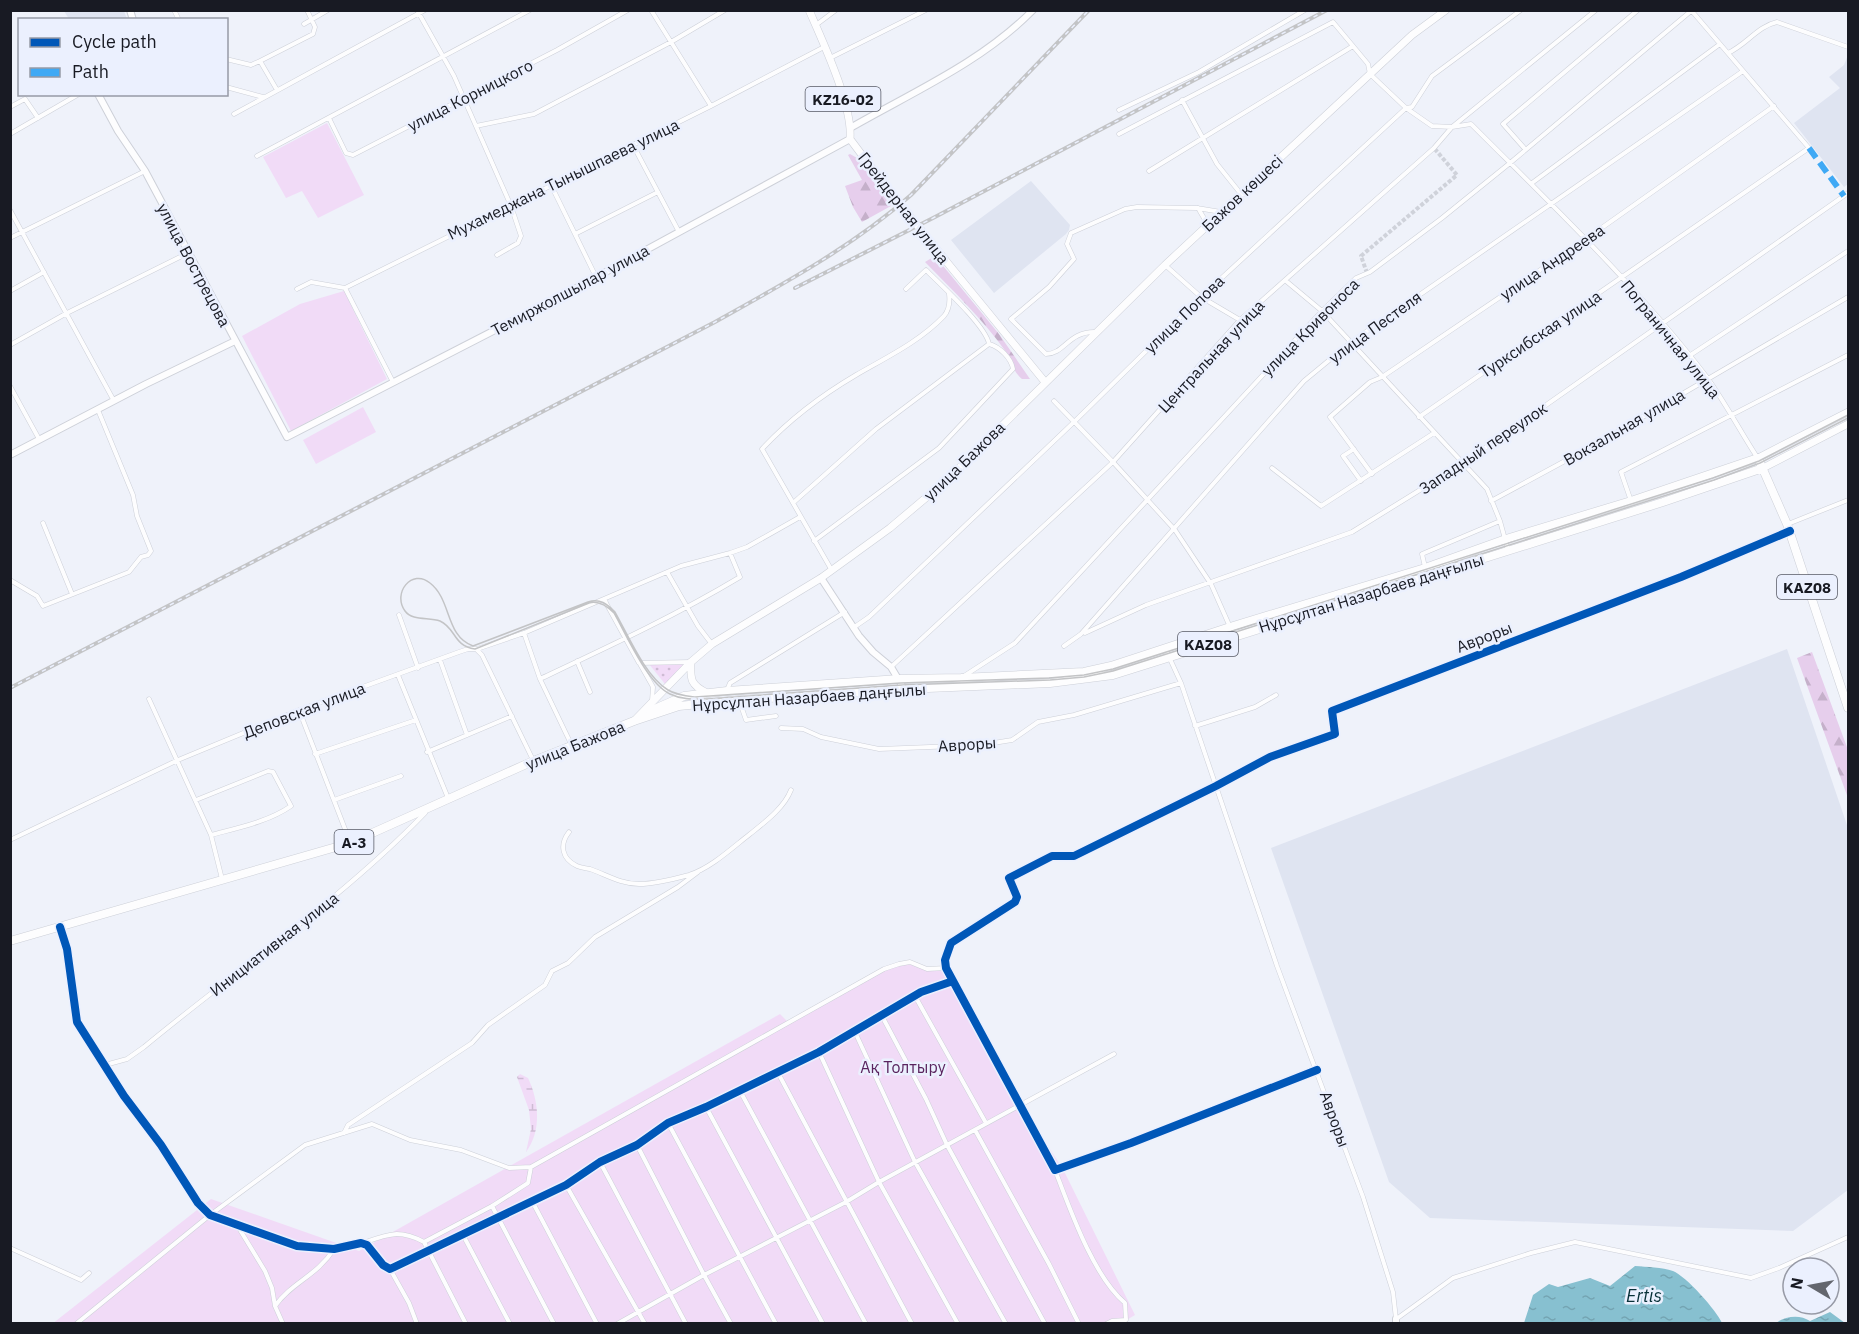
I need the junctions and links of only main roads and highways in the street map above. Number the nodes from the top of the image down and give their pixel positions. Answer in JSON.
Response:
{"nodes":[{"id":1,"x":809,"y":10,"type":"edge"},
{"id":2,"x":1446,"y":10,"type":"edge"},
{"id":3,"x":1045,"y":382,"type":"junction"},
{"id":4,"x":1848,"y":412,"type":"edge"},
{"id":5,"x":1848,"y":424,"type":"edge"},
{"id":6,"x":1758,"y":458,"type":"junction"},
{"id":7,"x":1763,"y":468,"type":"junction"},
{"id":8,"x":691,"y":662,"type":"junction"},
{"id":9,"x":962,"y":682,"type":"junction"},
{"id":10,"x":707,"y":693,"type":"junction"},
{"id":11,"x":1848,"y":708,"type":"edge"},
{"id":12,"x":634,"y":721,"type":"junction"},
{"id":13,"x":10,"y":941,"type":"edge"}],
"edges":[{"from":1,"to":3,"type":"main road","name":"Грейдерная улица","number":"KZ16-02","bridge":true},
{"from":2,"to":3,"type":"main road","name":"Бажов көшесі"},
{"from":3,"to":8,"type":"main road","name":"улица Бажова"},
{"from":4,"to":6,"type":"main road","name":"Нұрсұлтан Назарбаев даңғылы"},
{"from":5,"to":7,"type":"main road","name":"Нұрсұлтан Назарбаев даңғылы"},
{"from":6,"to":7,"type":"highway","name":"Пограничная улица","number":"KAZ08"},
{"from":6,"to":9,"type":"highway","name":"Нұрсұлтан Назарбаев даңғылы"},
{"from":7,"to":9,"type":"highway","name":"Нұрсұлтан Назарбаев даңғылы","number":"KAZ08"},
{"from":7,"to":11,"type":"highway","name":"Пограничная улица","number":"KAZ08"},
{"from":8,"to":10,"type":"main road"},
{"from":8,"to":12,"type":"main road","name":"улица Бажова"},
{"from":9,"to":10,"type":"highway","name":"Нұрсұлтан Назарбаев даңғылы"},
{"from":9,"to":12,"type":"highway","name":"Нұрсұлтан Назарбаев даңғылы","number":"KAZ08"},
{"from":10,"to":12,"type":"highway","name":"Нұрсұлтан Назарбаев даңғылы"},
{"from":12,"to":13,"type":"highway","name":"улица Бажова","number":"A-3"}]}
